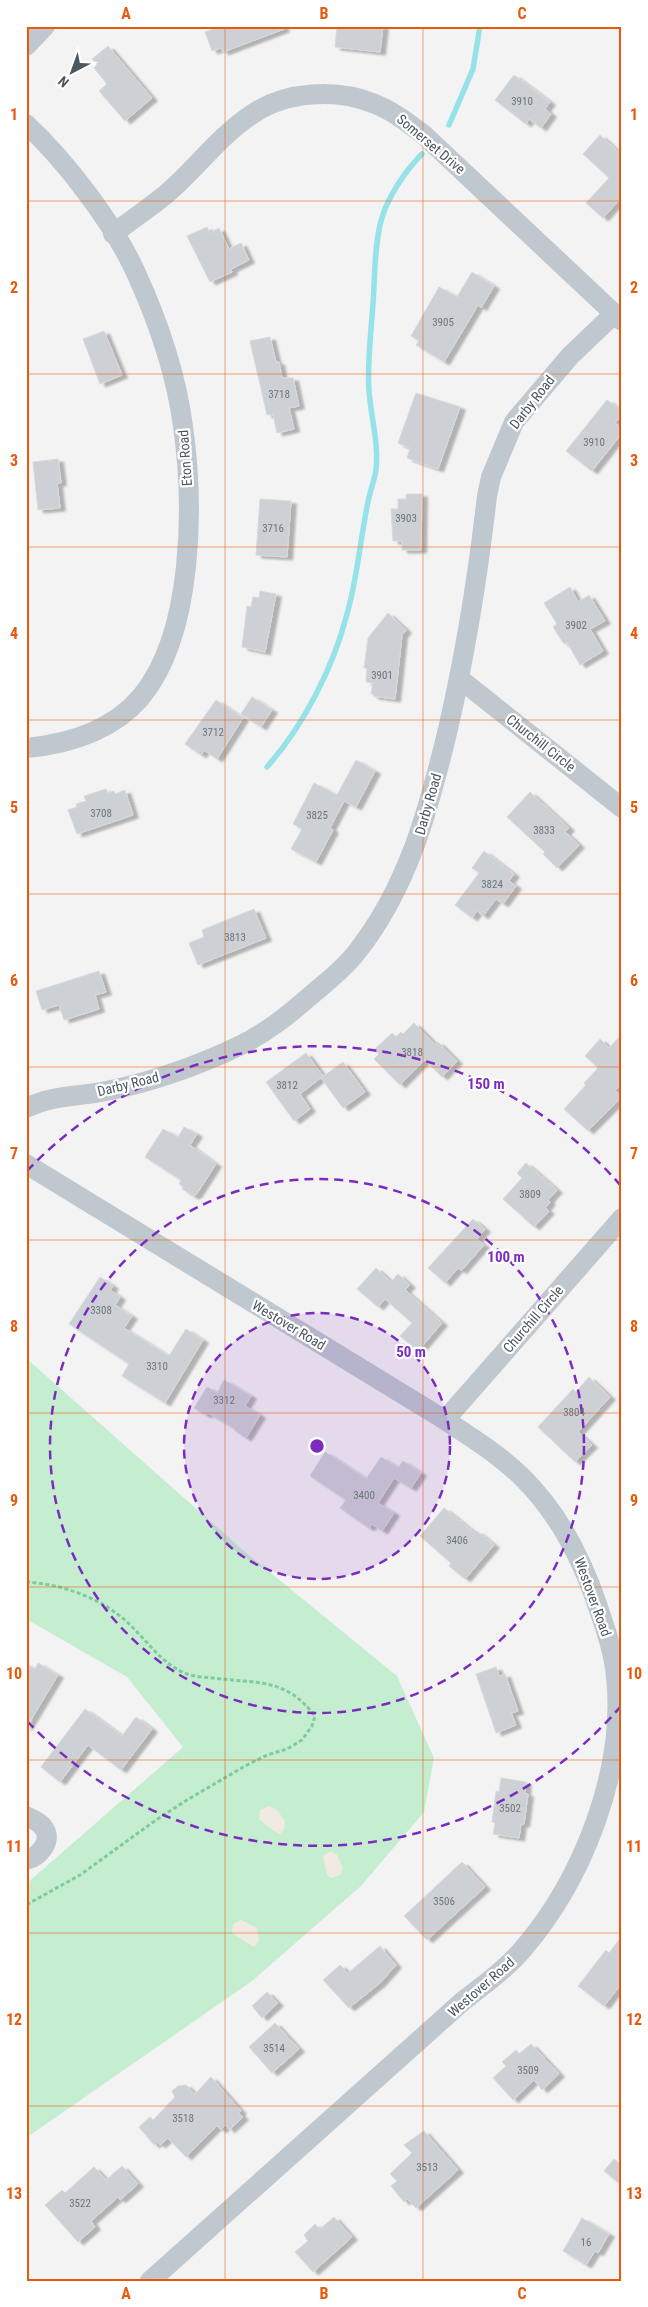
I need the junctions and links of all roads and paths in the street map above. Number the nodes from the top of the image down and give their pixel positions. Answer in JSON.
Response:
{"nodes":[{"id":1,"x":45,"y":26,"type":"edge"},
{"id":2,"x":26,"y":46,"type":"edge"},
{"id":3,"x":26,"y":124,"type":"edge"},
{"id":4,"x":113,"y":234,"type":"junction"},
{"id":5,"x":618,"y":317,"type":"edge"},
{"id":6,"x":460,"y":679,"type":"junction"},
{"id":7,"x":26,"y":748,"type":"edge"},
{"id":8,"x":622,"y":808,"type":"edge"},
{"id":9,"x":26,"y":1108,"type":"edge"},
{"id":10,"x":26,"y":1164,"type":"edge"},
{"id":11,"x":622,"y":1218,"type":"edge"},
{"id":12,"x":445,"y":1420,"type":"junction"},
{"id":13,"x":26,"y":1582,"type":"edge"},
{"id":14,"x":620,"y":1702,"type":"edge"},
{"id":15,"x":26,"y":1816,"type":"edge"},
{"id":16,"x":26,"y":1860,"type":"edge"},
{"id":17,"x":26,"y":1905,"type":"edge"},
{"id":18,"x":150,"y":2281,"type":"edge"}],
"edges":[{"from":1,"to":2,"type":"street"},
{"from":3,"to":4,"type":"street","name":"Eton Road"},
{"from":4,"to":5,"type":"street","name":"Somerset Drive"},
{"from":4,"to":7,"type":"street","name":"Eton Road"},
{"from":5,"to":6,"type":"street","name":"Darby Road"},
{"from":6,"to":8,"type":"street","name":"Churchill Circle"},
{"from":6,"to":9,"type":"street","name":"Darby Road"},
{"from":10,"to":12,"type":"street","name":"Westover Road"},
{"from":11,"to":12,"type":"street","name":"Churchill Circle"},
{"from":12,"to":14,"type":"street","name":"Westover Road"},
{"from":13,"to":17,"type":"path"},
{"from":14,"to":18,"type":"street","name":"Westover Road"},
{"from":15,"to":16,"type":"street"}]}
